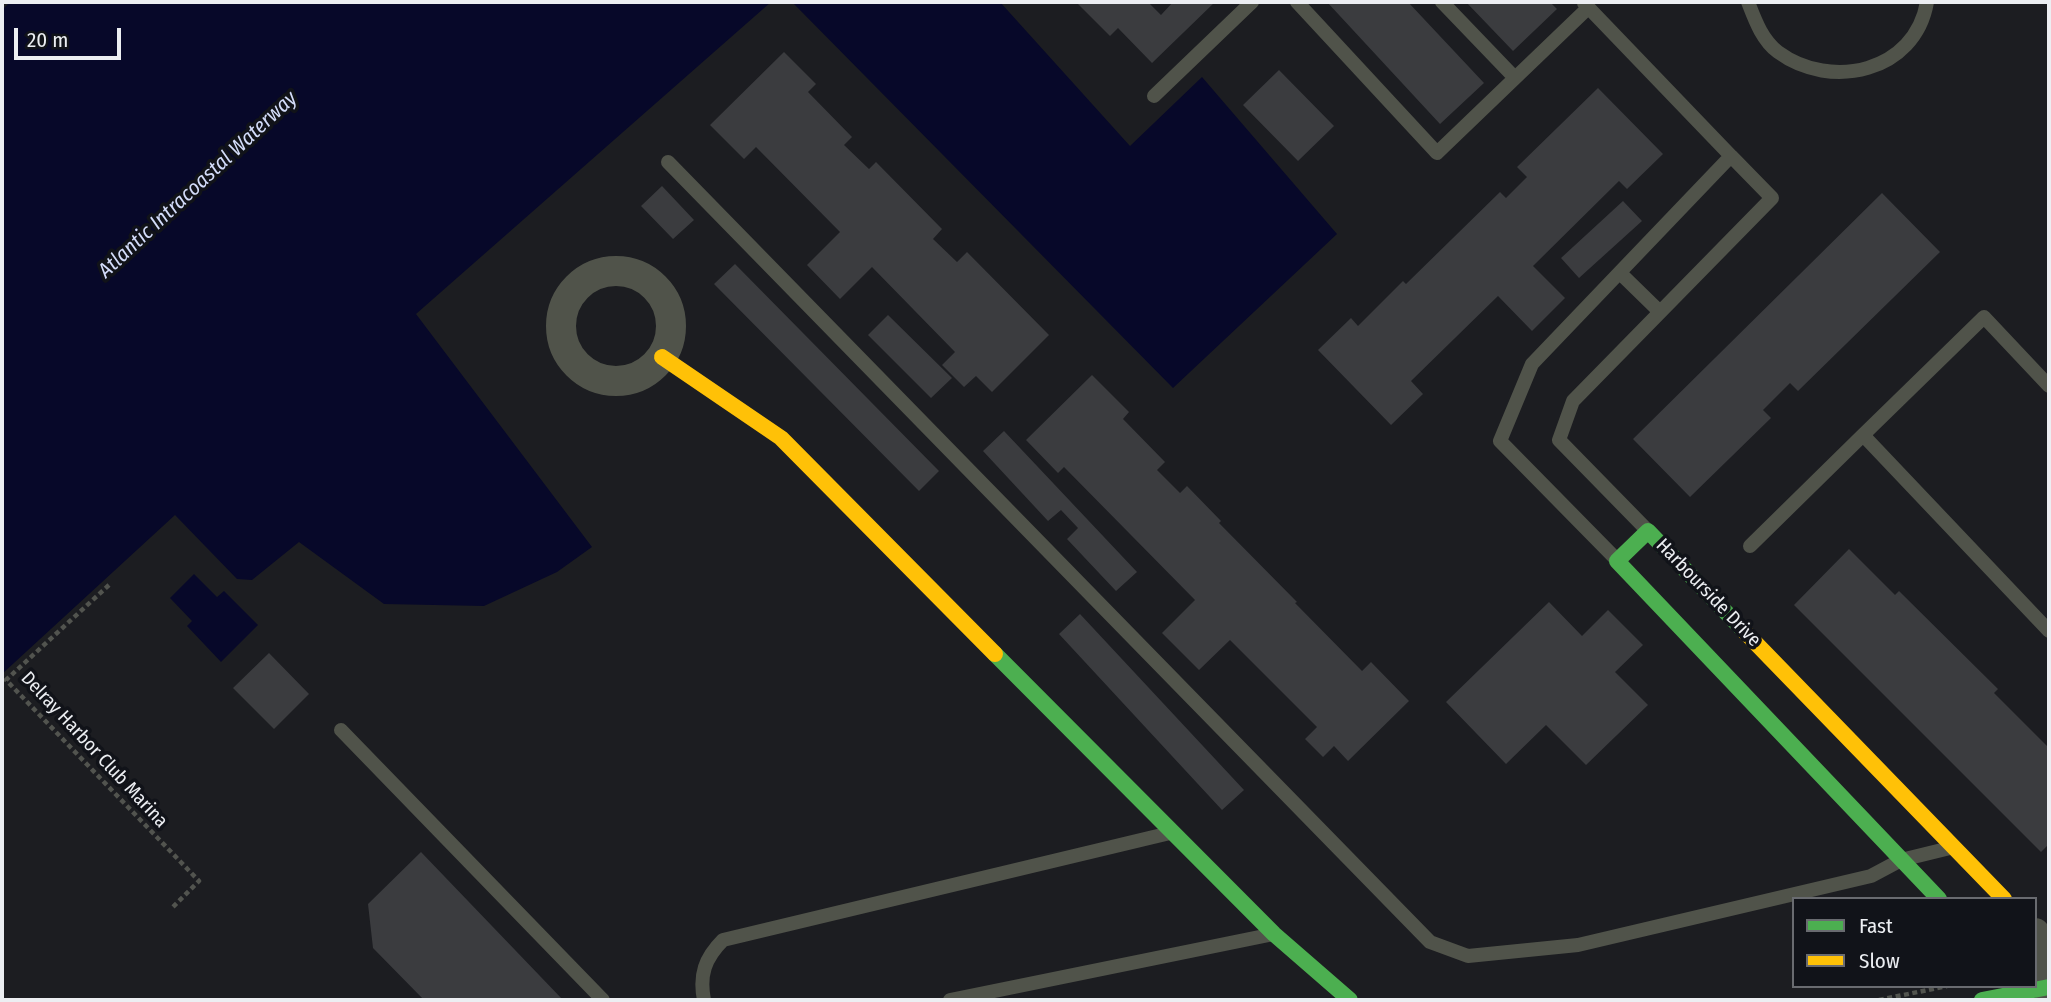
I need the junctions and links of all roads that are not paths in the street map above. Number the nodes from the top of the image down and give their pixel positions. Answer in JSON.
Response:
{"nodes":[{"id":1,"x":1252,"y":2,"type":"edge"},
{"id":2,"x":1297,"y":2,"type":"edge"},
{"id":3,"x":1442,"y":2,"type":"edge"},
{"id":4,"x":1748,"y":2,"type":"edge"},
{"id":5,"x":1927,"y":2,"type":"edge"},
{"id":6,"x":1585,"y":5,"type":"edge"},
{"id":7,"x":1515,"y":78,"type":"junction"},
{"id":8,"x":1154,"y":96,"type":"dead end"},
{"id":9,"x":1731,"y":156,"type":"junction"},
{"id":10,"x":668,"y":162,"type":"dead end"},
{"id":11,"x":1620,"y":273,"type":"junction"},
{"id":12,"x":1660,"y":312,"type":"junction"},
{"id":13,"x":662,"y":357,"type":"dead end"},
{"id":14,"x":2049,"y":386,"type":"edge"},
{"id":15,"x":1863,"y":435,"type":"junction"},
{"id":16,"x":1648,"y":531,"type":"junction"},
{"id":17,"x":1750,"y":546,"type":"dead end"},
{"id":18,"x":1618,"y":561,"type":"junction"},
{"id":19,"x":2049,"y":631,"type":"edge"},
{"id":20,"x":341,"y":730,"type":"dead end"},
{"id":21,"x":1173,"y":832,"type":"junction"},
{"id":22,"x":1955,"y":847,"type":"junction"},
{"id":23,"x":1902,"y":860,"type":"junction"},
{"id":24,"x":1937,"y":897,"type":"edge"},
{"id":25,"x":2002,"y":897,"type":"edge"},
{"id":26,"x":1274,"y":934,"type":"junction"},
{"id":27,"x":2037,"y":937,"type":"edge"},
{"id":28,"x":2047,"y":991,"type":"edge"},
{"id":29,"x":1988,"y":995,"type":"edge"},
{"id":30,"x":603,"y":1000,"type":"edge"},
{"id":31,"x":704,"y":1000,"type":"edge"},
{"id":32,"x":950,"y":1000,"type":"edge"},
{"id":33,"x":1350,"y":1000,"type":"edge"}],
"edges":[{"from":1,"to":8,"type":"lane"},
{"from":2,"to":7,"type":"lane"},
{"from":3,"to":7,"type":"lane"},
{"from":4,"to":5,"type":"lane"},
{"from":6,"to":7,"type":"lane"},
{"from":6,"to":9,"type":"lane"},
{"from":9,"to":11,"type":"lane"},
{"from":9,"to":12,"type":"lane"},
{"from":10,"to":23,"type":"lane"},
{"from":11,"to":12,"type":"lane"},
{"from":11,"to":18,"type":"lane"},
{"from":12,"to":16,"type":"lane"},
{"from":13,"to":21,"type":"street"},
{"from":14,"to":15,"type":"lane"},
{"from":15,"to":17,"type":"lane"},
{"from":15,"to":19,"type":"lane"},
{"from":16,"to":18,"type":"street","name":"Harbourside Drive"},
{"from":16,"to":22,"type":"street","name":"Harbourside Drive"},
{"from":18,"to":23,"type":"street"},
{"from":20,"to":30,"type":"lane"},
{"from":21,"to":26,"type":"street"},
{"from":21,"to":31,"type":"lane"},
{"from":22,"to":23,"type":"lane"},
{"from":22,"to":25,"type":"street","name":"Harbourside Drive"},
{"from":23,"to":24,"type":"street"},
{"from":26,"to":32,"type":"lane"},
{"from":26,"to":33,"type":"street"},
{"from":27,"to":28,"type":"street"},
{"from":28,"to":29,"type":"street"}]}
